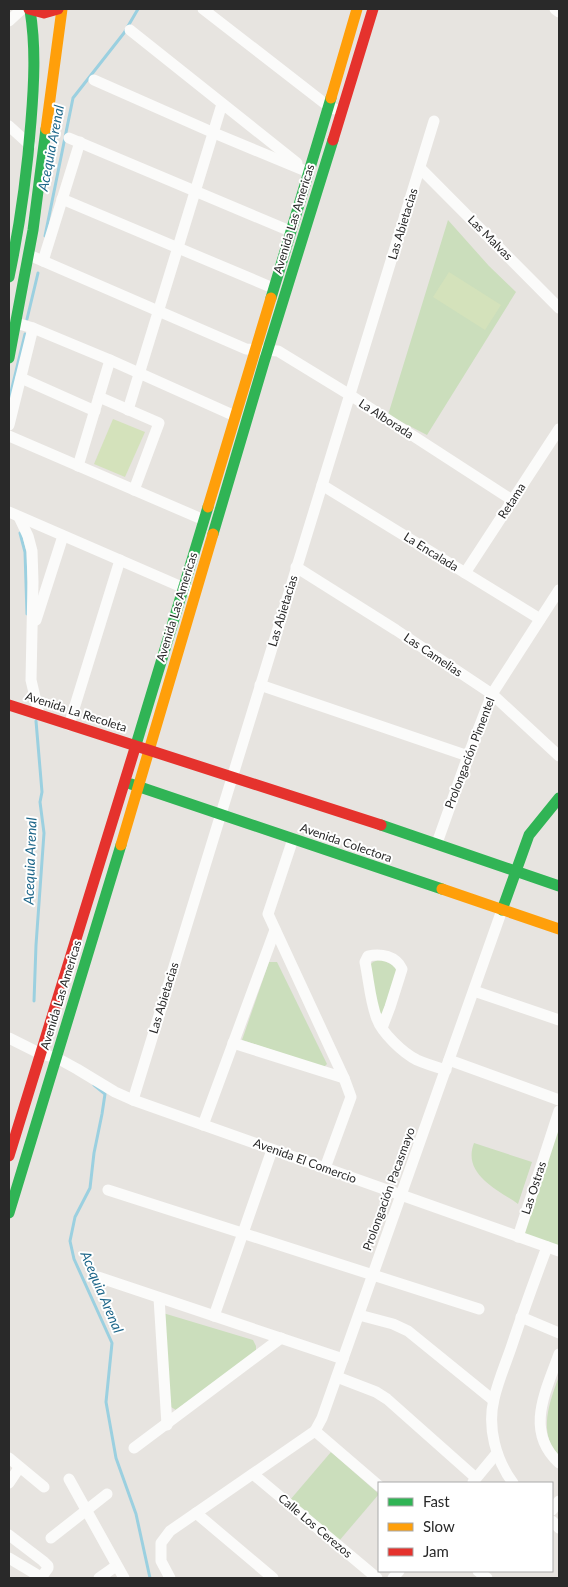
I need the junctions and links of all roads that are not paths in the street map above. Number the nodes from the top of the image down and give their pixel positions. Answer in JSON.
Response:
{"nodes":[{"id":1,"x":27,"y":9,"type":"edge"},
{"id":2,"x":58,"y":9,"type":"edge"},
{"id":3,"x":62,"y":9,"type":"edge"},
{"id":4,"x":203,"y":9,"type":"edge"},
{"id":5,"x":358,"y":9,"type":"edge"},
{"id":6,"x":373,"y":9,"type":"edge"},
{"id":7,"x":555,"y":9,"type":"edge"},
{"id":8,"x":559,"y":12,"type":"edge"},
{"id":9,"x":9,"y":21,"type":"edge"},
{"id":10,"x":130,"y":30,"type":"dead end"},
{"id":11,"x":94,"y":80,"type":"dead end"},
{"id":12,"x":222,"y":104,"type":"junction"},
{"id":13,"x":328,"y":106,"type":"junction"},
{"id":14,"x":341,"y":112,"type":"junction"},
{"id":15,"x":434,"y":121,"type":"dead end"},
{"id":16,"x":9,"y":126,"type":"edge"},
{"id":17,"x":214,"y":133,"type":"junction"},
{"id":18,"x":30,"y":145,"type":"junction"},
{"id":19,"x":420,"y":168,"type":"junction"},
{"id":20,"x":308,"y":172,"type":"junction"},
{"id":21,"x":195,"y":191,"type":"junction"},
{"id":22,"x":62,"y":199,"type":"junction"},
{"id":23,"x":290,"y":232,"type":"junction"},
{"id":24,"x":12,"y":242,"type":"edge"},
{"id":25,"x":178,"y":249,"type":"junction"},
{"id":26,"x":29,"y":255,"type":"junction"},
{"id":27,"x":43,"y":261,"type":"junction"},
{"id":28,"x":9,"y":277,"type":"edge"},
{"id":29,"x":274,"y":288,"type":"junction"},
{"id":30,"x":559,"y":308,"type":"edge"},
{"id":31,"x":158,"y":310,"type":"junction"},
{"id":32,"x":16,"y":323,"type":"junction"},
{"id":33,"x":33,"y":328,"type":"junction"},
{"id":34,"x":255,"y":349,"type":"junction"},
{"id":35,"x":268,"y":350,"type":"junction"},
{"id":36,"x":9,"y":358,"type":"edge"},
{"id":37,"x":110,"y":360,"type":"junction"},
{"id":38,"x":139,"y":372,"type":"junction"},
{"id":39,"x":21,"y":378,"type":"junction"},
{"id":40,"x":350,"y":395,"type":"junction"},
{"id":41,"x":99,"y":398,"type":"junction"},
{"id":42,"x":128,"y":410,"type":"junction"},
{"id":43,"x":95,"y":411,"type":"junction"},
{"id":44,"x":235,"y":416,"type":"junction"},
{"id":45,"x":9,"y":425,"type":"edge"},
{"id":46,"x":559,"y":429,"type":"edge"},
{"id":47,"x":9,"y":436,"type":"edge"},
{"id":48,"x":78,"y":466,"type":"junction"},
{"id":49,"x":322,"y":485,"type":"junction"},
{"id":50,"x":134,"y":490,"type":"junction"},
{"id":51,"x":512,"y":500,"type":"junction"},
{"id":52,"x":14,"y":515,"type":"edge"},
{"id":53,"x":204,"y":520,"type":"junction"},
{"id":54,"x":63,"y":536,"type":"junction"},
{"id":55,"x":120,"y":560,"type":"junction"},
{"id":56,"x":296,"y":567,"type":"junction"},
{"id":57,"x":465,"y":573,"type":"junction"},
{"id":58,"x":184,"y":588,"type":"junction"},
{"id":59,"x":559,"y":590,"type":"edge"},
{"id":60,"x":195,"y":592,"type":"junction"},
{"id":61,"x":540,"y":619,"type":"junction"},
{"id":62,"x":32,"y":631,"type":"junction"},
{"id":63,"x":260,"y":685,"type":"junction"},
{"id":64,"x":492,"y":694,"type":"junction"},
{"id":65,"x":9,"y":704,"type":"edge"},
{"id":66,"x":39,"y":714,"type":"junction"},
{"id":67,"x":69,"y":725,"type":"junction"},
{"id":68,"x":135,"y":746,"type":"junction"},
{"id":69,"x":148,"y":750,"type":"junction"},
{"id":70,"x":468,"y":756,"type":"junction"},
{"id":71,"x":559,"y":756,"type":"edge"},
{"id":72,"x":232,"y":776,"type":"junction"},
{"id":73,"x":124,"y":782,"type":"junction"},
{"id":74,"x":138,"y":787,"type":"junction"},
{"id":75,"x":559,"y":798,"type":"edge"},
{"id":76,"x":220,"y":814,"type":"junction"},
{"id":77,"x":293,"y":839,"type":"junction"},
{"id":78,"x":437,"y":843,"type":"junction"},
{"id":79,"x":516,"y":871,"type":"junction"},
{"id":80,"x":559,"y":886,"type":"edge"},
{"id":81,"x":502,"y":910,"type":"junction"},
{"id":82,"x":559,"y":929,"type":"edge"},
{"id":83,"x":275,"y":930,"type":"junction"},
{"id":84,"x":474,"y":991,"type":"junction"},
{"id":85,"x":559,"y":1020,"type":"edge"},
{"id":86,"x":382,"y":1028,"type":"junction"},
{"id":87,"x":9,"y":1038,"type":"edge"},
{"id":88,"x":234,"y":1043,"type":"junction"},
{"id":89,"x":41,"y":1054,"type":"junction"},
{"id":90,"x":57,"y":1058,"type":"junction"},
{"id":91,"x":447,"y":1066,"type":"junction"},
{"id":92,"x":344,"y":1078,"type":"junction"},
{"id":93,"x":133,"y":1100,"type":"junction"},
{"id":94,"x":559,"y":1100,"type":"edge"},
{"id":95,"x":559,"y":1112,"type":"edge"},
{"id":96,"x":204,"y":1125,"type":"junction"},
{"id":97,"x":272,"y":1150,"type":"junction"},
{"id":98,"x":9,"y":1156,"type":"edge"},
{"id":99,"x":326,"y":1168,"type":"junction"},
{"id":100,"x":108,"y":1190,"type":"dead end"},
{"id":101,"x":401,"y":1195,"type":"junction"},
{"id":102,"x":9,"y":1213,"type":"edge"},
{"id":103,"x":243,"y":1234,"type":"junction"},
{"id":104,"x":518,"y":1237,"type":"junction"},
{"id":105,"x":547,"y":1247,"type":"junction"},
{"id":106,"x":559,"y":1251,"type":"edge"},
{"id":107,"x":373,"y":1276,"type":"junction"},
{"id":108,"x":98,"y":1277,"type":"dead end"},
{"id":109,"x":159,"y":1298,"type":"junction"},
{"id":110,"x":479,"y":1309,"type":"dead end"},
{"id":111,"x":359,"y":1315,"type":"junction"},
{"id":112,"x":214,"y":1316,"type":"junction"},
{"id":113,"x":521,"y":1317,"type":"junction"},
{"id":114,"x":559,"y":1333,"type":"edge"},
{"id":115,"x":282,"y":1338,"type":"junction"},
{"id":116,"x":559,"y":1354,"type":"edge"},
{"id":117,"x":344,"y":1359,"type":"junction"},
{"id":118,"x":337,"y":1377,"type":"junction"},
{"id":119,"x":494,"y":1400,"type":"junction"},
{"id":120,"x":167,"y":1425,"type":"junction"},
{"id":121,"x":315,"y":1431,"type":"junction"},
{"id":122,"x":134,"y":1448,"type":"dead end"},
{"id":123,"x":497,"y":1452,"type":"junction"},
{"id":124,"x":9,"y":1458,"type":"edge"},
{"id":125,"x":559,"y":1463,"type":"edge"},
{"id":126,"x":19,"y":1468,"type":"junction"},
{"id":127,"x":253,"y":1474,"type":"junction"},
{"id":128,"x":69,"y":1479,"type":"dead end"},
{"id":129,"x":474,"y":1480,"type":"edge"},
{"id":130,"x":512,"y":1482,"type":"edge"},
{"id":131,"x":9,"y":1483,"type":"edge"},
{"id":132,"x":378,"y":1485,"type":"edge"},
{"id":133,"x":44,"y":1487,"type":"dead end"},
{"id":134,"x":108,"y":1494,"type":"dead end"},
{"id":135,"x":86,"y":1510,"type":"junction"},
{"id":136,"x":196,"y":1513,"type":"junction"},
{"id":137,"x":9,"y":1535,"type":"edge"},
{"id":138,"x":51,"y":1538,"type":"dead end"},
{"id":139,"x":9,"y":1558,"type":"edge"},
{"id":140,"x":116,"y":1566,"type":"junction"},
{"id":141,"x":99,"y":1578,"type":"edge"},
{"id":142,"x":124,"y":1578,"type":"edge"},
{"id":143,"x":170,"y":1578,"type":"edge"},
{"id":144,"x":273,"y":1578,"type":"edge"},
{"id":145,"x":377,"y":1578,"type":"edge"}],
"edges":[{"from":1,"to":2,"type":"street"},
{"from":1,"to":9,"type":"street"},
{"from":1,"to":18,"type":"street"},
{"from":3,"to":26,"type":"street"},
{"from":4,"to":13,"type":"street"},
{"from":5,"to":13,"type":"street","name":"Avenida Las Americas"},
{"from":6,"to":14,"type":"street","name":"Avenida Las Americas"},
{"from":7,"to":8,"type":"street"},
{"from":10,"to":12,"type":"street"},
{"from":11,"to":17,"type":"street"},
{"from":12,"to":17,"type":"street"},
{"from":12,"to":20,"type":"street"},
{"from":13,"to":14,"type":"street"},
{"from":13,"to":20,"type":"street","name":"Avenida Las Americas"},
{"from":14,"to":35,"type":"street","name":"Avenida Las Americas"},
{"from":15,"to":19,"type":"street","name":"Las Abietacias"},
{"from":16,"to":18,"type":"street"},
{"from":17,"to":20,"type":"street"},
{"from":17,"to":21,"type":"street"},
{"from":18,"to":24,"type":"street"},
{"from":19,"to":30,"type":"street","name":"Las Malvas"},
{"from":19,"to":40,"type":"street","name":"Las Abietacias"},
{"from":20,"to":23,"type":"street","name":"Avenida Las Americas"},
{"from":21,"to":22,"type":"street"},
{"from":21,"to":23,"type":"street"},
{"from":21,"to":25,"type":"street"},
{"from":22,"to":25,"type":"street"},
{"from":22,"to":27,"type":"street"},
{"from":23,"to":29,"type":"street","name":"Avenida Las Americas"},
{"from":24,"to":28,"type":"street"},
{"from":25,"to":29,"type":"street"},
{"from":25,"to":31,"type":"street"},
{"from":26,"to":27,"type":"street","name":"La Alborada"},
{"from":26,"to":32,"type":"street"},
{"from":27,"to":31,"type":"street","name":"La Alborada"},
{"from":29,"to":34,"type":"street","name":"Avenida Las Americas"},
{"from":31,"to":34,"type":"street","name":"La Alborada"},
{"from":31,"to":38,"type":"street"},
{"from":32,"to":33,"type":"street"},
{"from":32,"to":36,"type":"street"},
{"from":33,"to":37,"type":"street"},
{"from":33,"to":39,"type":"street"},
{"from":34,"to":35,"type":"street","name":"La Alborada"},
{"from":34,"to":44,"type":"street","name":"Avenida Las Americas"},
{"from":35,"to":40,"type":"street","name":"La Alborada"},
{"from":35,"to":60,"type":"street","name":"Avenida Las Americas"},
{"from":37,"to":38,"type":"street"},
{"from":37,"to":41,"type":"street"},
{"from":38,"to":42,"type":"street"},
{"from":38,"to":44,"type":"street"},
{"from":39,"to":43,"type":"street"},
{"from":39,"to":45,"type":"street"},
{"from":40,"to":49,"type":"street","name":"Las Abietacias"},
{"from":40,"to":51,"type":"street","name":"La Alborada"},
{"from":41,"to":42,"type":"street"},
{"from":41,"to":43,"type":"street"},
{"from":42,"to":50,"type":"street"},
{"from":43,"to":48,"type":"street"},
{"from":44,"to":53,"type":"street","name":"Avenida Las Americas"},
{"from":46,"to":51,"type":"street","name":"Retama"},
{"from":47,"to":48,"type":"street"},
{"from":48,"to":50,"type":"street"},
{"from":49,"to":56,"type":"street","name":"Las Abietacias"},
{"from":49,"to":57,"type":"street","name":"La Encalada"},
{"from":50,"to":53,"type":"street"},
{"from":51,"to":57,"type":"street","name":"Retama"},
{"from":52,"to":54,"type":"street"},
{"from":52,"to":62,"type":"street"},
{"from":53,"to":58,"type":"street","name":"Avenida Las Americas"},
{"from":54,"to":55,"type":"street"},
{"from":54,"to":62,"type":"street"},
{"from":55,"to":58,"type":"street"},
{"from":55,"to":67,"type":"street"},
{"from":56,"to":63,"type":"street","name":"Las Abietacias"},
{"from":56,"to":64,"type":"street","name":"Las Camelias"},
{"from":57,"to":61,"type":"street","name":"La Encalada"},
{"from":58,"to":60,"type":"street"},
{"from":58,"to":68,"type":"street","name":"Avenida Las Americas"},
{"from":59,"to":61,"type":"street","name":"Prolongación Pimentel"},
{"from":60,"to":69,"type":"street","name":"Avenida Las Americas"},
{"from":61,"to":64,"type":"street","name":"Prolongación Pimentel"},
{"from":62,"to":66,"type":"street"},
{"from":63,"to":70,"type":"street"},
{"from":63,"to":72,"type":"street","name":"Las Abietacias"},
{"from":64,"to":70,"type":"street","name":"Prolongación Pimentel"},
{"from":64,"to":71,"type":"street","name":"Las Camelias"},
{"from":65,"to":66,"type":"street","name":"Avenida La Recoleta"},
{"from":66,"to":67,"type":"street","name":"Avenida La Recoleta"},
{"from":67,"to":68,"type":"street","name":"Avenida La Recoleta"},
{"from":68,"to":69,"type":"street"},
{"from":68,"to":73,"type":"street","name":"Avenida Las Americas"},
{"from":69,"to":72,"type":"street"},
{"from":69,"to":74,"type":"street","name":"Avenida Las Americas"},
{"from":70,"to":78,"type":"street","name":"Prolongación Pimentel"},
{"from":72,"to":76,"type":"street","name":"Las Abietacias"},
{"from":72,"to":78,"type":"street"},
{"from":73,"to":74,"type":"street","name":"Avenida Colectora"},
{"from":73,"to":89,"type":"street","name":"Avenida Las Americas"},
{"from":74,"to":76,"type":"street","name":"Avenida Colectora"},
{"from":74,"to":90,"type":"street","name":"Avenida Las Americas"},
{"from":75,"to":79,"type":"street","name":"Prolongación Pacasmayo"},
{"from":76,"to":77,"type":"street","name":"Avenida Colectora"},
{"from":76,"to":93,"type":"street","name":"Las Abietacias"},
{"from":77,"to":81,"type":"street","name":"Avenida Colectora"},
{"from":77,"to":83,"type":"street"},
{"from":78,"to":79,"type":"street"},
{"from":79,"to":80,"type":"street"},
{"from":79,"to":81,"type":"street","name":"Prolongación Pacasmayo"},
{"from":81,"to":82,"type":"street","name":"Avenida Colectora"},
{"from":81,"to":84,"type":"street","name":"Prolongación Pacasmayo"},
{"from":83,"to":88,"type":"street"},
{"from":83,"to":92,"type":"street"},
{"from":84,"to":85,"type":"street"},
{"from":84,"to":91,"type":"street","name":"Prolongación Pacasmayo"},
{"from":86,"to":86,"type":"street"},
{"from":86,"to":91,"type":"street"},
{"from":87,"to":89,"type":"street","name":"Avenida El Comercio"},
{"from":88,"to":92,"type":"street"},
{"from":88,"to":96,"type":"street"},
{"from":89,"to":90,"type":"street","name":"Avenida El Comercio"},
{"from":89,"to":98,"type":"street","name":"Avenida Las Americas"},
{"from":90,"to":93,"type":"street","name":"Avenida El Comercio"},
{"from":90,"to":102,"type":"street","name":"Avenida Las Americas"},
{"from":91,"to":94,"type":"street"},
{"from":91,"to":101,"type":"street","name":"Prolongación Pacasmayo"},
{"from":92,"to":99,"type":"street"},
{"from":93,"to":96,"type":"street","name":"Avenida El Comercio"},
{"from":95,"to":104,"type":"street","name":"Las Ostras"},
{"from":96,"to":97,"type":"street","name":"Avenida El Comercio"},
{"from":97,"to":99,"type":"street","name":"Avenida El Comercio"},
{"from":97,"to":103,"type":"street"},
{"from":99,"to":101,"type":"street","name":"Avenida El Comercio"},
{"from":100,"to":103,"type":"street"},
{"from":101,"to":104,"type":"street","name":"Avenida El Comercio"},
{"from":101,"to":107,"type":"street","name":"Prolongación Pacasmayo"},
{"from":103,"to":107,"type":"street"},
{"from":103,"to":112,"type":"street"},
{"from":104,"to":105,"type":"street","name":"Avenida El Comercio"},
{"from":105,"to":106,"type":"street","name":"Avenida El Comercio"},
{"from":105,"to":113,"type":"street"},
{"from":107,"to":110,"type":"street"},
{"from":107,"to":111,"type":"street","name":"Prolongación Pacasmayo"},
{"from":108,"to":109,"type":"street"},
{"from":109,"to":112,"type":"street"},
{"from":109,"to":120,"type":"street"},
{"from":111,"to":117,"type":"street","name":"Prolongación Pacasmayo"},
{"from":111,"to":119,"type":"street"},
{"from":112,"to":115,"type":"street"},
{"from":113,"to":114,"type":"street"},
{"from":113,"to":119,"type":"street"},
{"from":115,"to":117,"type":"street"},
{"from":115,"to":120,"type":"street"},
{"from":116,"to":125,"type":"street"},
{"from":117,"to":118,"type":"street","name":"Prolongación Pacasmayo"},
{"from":118,"to":121,"type":"street","name":"Prolongación Pacasmayo"},
{"from":118,"to":129,"type":"street"},
{"from":119,"to":123,"type":"street"},
{"from":120,"to":122,"type":"street"},
{"from":121,"to":127,"type":"street"},
{"from":121,"to":132,"type":"street"},
{"from":123,"to":129,"type":"street"},
{"from":123,"to":130,"type":"street"},
{"from":124,"to":126,"type":"street"},
{"from":126,"to":131,"type":"street"},
{"from":126,"to":133,"type":"street"},
{"from":127,"to":136,"type":"street"},
{"from":127,"to":145,"type":"street","name":"Calle Los Cerezos"},
{"from":128,"to":135,"type":"street"},
{"from":134,"to":135,"type":"street"},
{"from":135,"to":138,"type":"street"},
{"from":135,"to":140,"type":"street"},
{"from":136,"to":143,"type":"street"},
{"from":136,"to":144,"type":"street"},
{"from":137,"to":139,"type":"street"},
{"from":140,"to":141,"type":"street"},
{"from":140,"to":142,"type":"street"}]}
